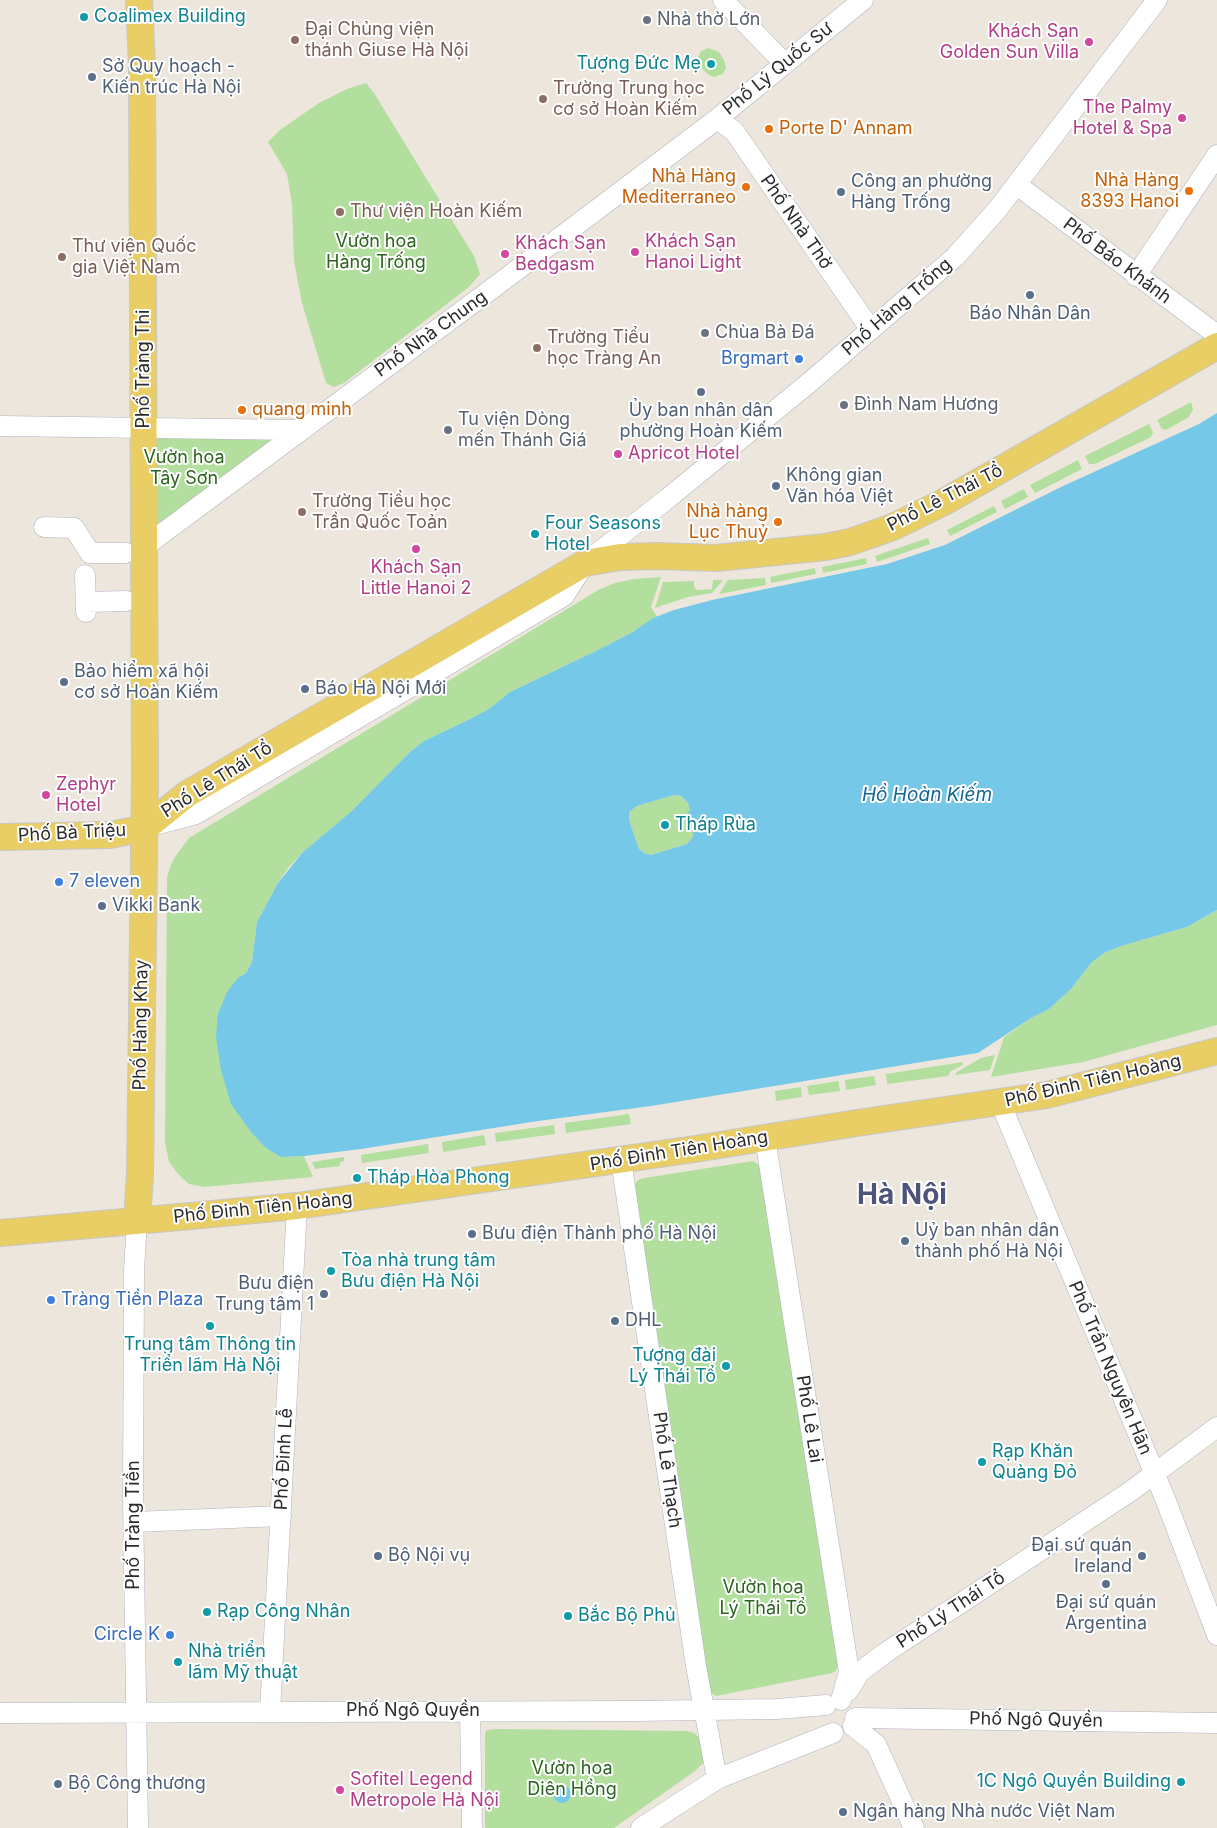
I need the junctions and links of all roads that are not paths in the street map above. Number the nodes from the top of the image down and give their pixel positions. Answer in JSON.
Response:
{"nodes":[{"id":1,"x":140,"y":0,"type":"edge"},
{"id":2,"x":723,"y":0,"type":"edge"},
{"id":3,"x":863,"y":0,"type":"edge"},
{"id":4,"x":1157,"y":0,"type":"edge"},
{"id":5,"x":786,"y":64,"type":"junction"},
{"id":6,"x":717,"y":119,"type":"junction"},
{"id":7,"x":1217,"y":155,"type":"edge"},
{"id":8,"x":1016,"y":185,"type":"junction"},
{"id":9,"x":1136,"y":276,"type":"junction"},
{"id":10,"x":871,"y":330,"type":"junction"},
{"id":11,"x":1217,"y":335,"type":"edge"},
{"id":12,"x":1217,"y":346,"type":"edge"},
{"id":13,"x":0,"y":426,"type":"edge"},
{"id":14,"x":144,"y":427,"type":"junction"},
{"id":15,"x":300,"y":430,"type":"junction"},
{"id":16,"x":44,"y":527,"type":"dead end"},
{"id":17,"x":135,"y":550,"type":"junction"},
{"id":18,"x":585,"y":563,"type":"junction"},
{"id":19,"x":85,"y":575,"type":"dead end"},
{"id":20,"x":126,"y":601,"type":"dead end"},
{"id":21,"x":144,"y":828,"type":"junction"},
{"id":22,"x":0,"y":837,"type":"edge"},
{"id":23,"x":1217,"y":1051,"type":"edge"},
{"id":24,"x":1000,"y":1102,"type":"junction"},
{"id":25,"x":765,"y":1138,"type":"junction"},
{"id":26,"x":621,"y":1160,"type":"junction"},
{"id":27,"x":297,"y":1206,"type":"junction"},
{"id":28,"x":137,"y":1221,"type":"junction"},
{"id":29,"x":0,"y":1233,"type":"edge"},
{"id":30,"x":1217,"y":1427,"type":"edge"},
{"id":31,"x":1154,"y":1473,"type":"junction"},
{"id":32,"x":281,"y":1516,"type":"junction"},
{"id":33,"x":134,"y":1522,"type":"junction"},
{"id":34,"x":1217,"y":1635,"type":"edge"},
{"id":35,"x":834,"y":1702,"type":"junction"},
{"id":36,"x":704,"y":1709,"type":"junction"},
{"id":37,"x":136,"y":1711,"type":"junction"},
{"id":38,"x":470,"y":1711,"type":"junction"},
{"id":39,"x":270,"y":1712,"type":"junction"},
{"id":40,"x":0,"y":1713,"type":"edge"},
{"id":41,"x":854,"y":1722,"type":"junction"},
{"id":42,"x":1217,"y":1723,"type":"edge"},
{"id":43,"x":833,"y":1733,"type":"junction"},
{"id":44,"x":717,"y":1779,"type":"junction"},
{"id":45,"x":138,"y":1828,"type":"edge"},
{"id":46,"x":472,"y":1828,"type":"edge"},
{"id":47,"x":641,"y":1828,"type":"edge"},
{"id":48,"x":914,"y":1828,"type":"edge"}],
"edges":[{"from":1,"to":14,"type":"main road","name":"Phố Tràng Thi"},
{"from":2,"to":5,"type":"street"},
{"from":3,"to":5,"type":"street","name":"Phố Lý Quốc Sư"},
{"from":4,"to":8,"type":"street","name":"Phố Hàng Trống"},
{"from":5,"to":6,"type":"street","name":"Phố Lý Quốc Sư"},
{"from":6,"to":10,"type":"street","name":"Phố Nhà Thờ"},
{"from":6,"to":15,"type":"street","name":"Phố Nhà Chung"},
{"from":7,"to":9,"type":"street"},
{"from":8,"to":9,"type":"street","name":"Phố Báo Khánh"},
{"from":8,"to":10,"type":"street","name":"Phố Hàng Trống"},
{"from":9,"to":11,"type":"street","name":"Phố Báo Khánh"},
{"from":10,"to":18,"type":"street","name":"Phố Hàng Trống"},
{"from":12,"to":18,"type":"main road","name":"Phố Lê Thái Tổ"},
{"from":13,"to":14,"type":"street"},
{"from":14,"to":15,"type":"street"},
{"from":14,"to":17,"type":"main road","name":"Phố Tràng Thi"},
{"from":15,"to":17,"type":"street","name":"Phố Nhà Chung"},
{"from":16,"to":17,"type":"street"},
{"from":17,"to":21,"type":"main road","name":"Phố Tràng Thi"},
{"from":18,"to":21,"type":"main road","name":"Phố Lê Thái Tổ"},
{"from":19,"to":20,"type":"street"},
{"from":21,"to":22,"type":"main road","name":"Phố Bà Triệu"},
{"from":21,"to":28,"type":"main road","name":"Phố Hàng Khay"},
{"from":23,"to":24,"type":"main road","name":"Phố Đinh Tiên Hoàng"},
{"from":24,"to":25,"type":"main road","name":"Phố Đinh Tiên Hoàng"},
{"from":24,"to":31,"type":"street","name":"Phố Trần Nguyên Hãn"},
{"from":25,"to":26,"type":"main road","name":"Phố Đinh Tiên Hoàng"},
{"from":25,"to":35,"type":"street","name":"Phố Lê Lai"},
{"from":26,"to":27,"type":"main road","name":"Phố Đinh Tiên Hoàng"},
{"from":26,"to":36,"type":"street","name":"Phố Lê Thạch"},
{"from":27,"to":28,"type":"main road","name":"Phố Đinh Tiên Hoàng"},
{"from":27,"to":32,"type":"street","name":"Phố Đinh Lễ"},
{"from":28,"to":29,"type":"main road","name":"Phố Đinh Tiên Hoàng"},
{"from":28,"to":33,"type":"street","name":"Phố Tràng Tiền"},
{"from":30,"to":31,"type":"street","name":"Phố Lý Thái Tổ"},
{"from":31,"to":34,"type":"street","name":"Phố Trần Nguyên Hãn"},
{"from":31,"to":35,"type":"street","name":"Phố Lý Thái Tổ"},
{"from":32,"to":33,"type":"street"},
{"from":32,"to":39,"type":"street","name":"Phố Đinh Lễ"},
{"from":33,"to":37,"type":"street","name":"Phố Tràng Tiền"},
{"from":35,"to":36,"type":"street","name":"Phố Ngô Quyền"},
{"from":35,"to":41,"type":"street"},
{"from":35,"to":43,"type":"street"},
{"from":36,"to":38,"type":"street","name":"Phố Ngô Quyền"},
{"from":36,"to":44,"type":"street","name":"Phố Lê Thạch"},
{"from":37,"to":39,"type":"street","name":"Phố Ngô Quyền"},
{"from":37,"to":40,"type":"street","name":"Phố Ngô Quyền"},
{"from":37,"to":45,"type":"street","name":"Phố Tràng Tiền"},
{"from":38,"to":39,"type":"street","name":"Phố Ngô Quyền"},
{"from":38,"to":46,"type":"street"},
{"from":41,"to":42,"type":"street","name":"Phố Ngô Quyền"},
{"from":41,"to":43,"type":"street"},
{"from":41,"to":48,"type":"street"},
{"from":43,"to":44,"type":"street"},
{"from":44,"to":47,"type":"street"}]}
